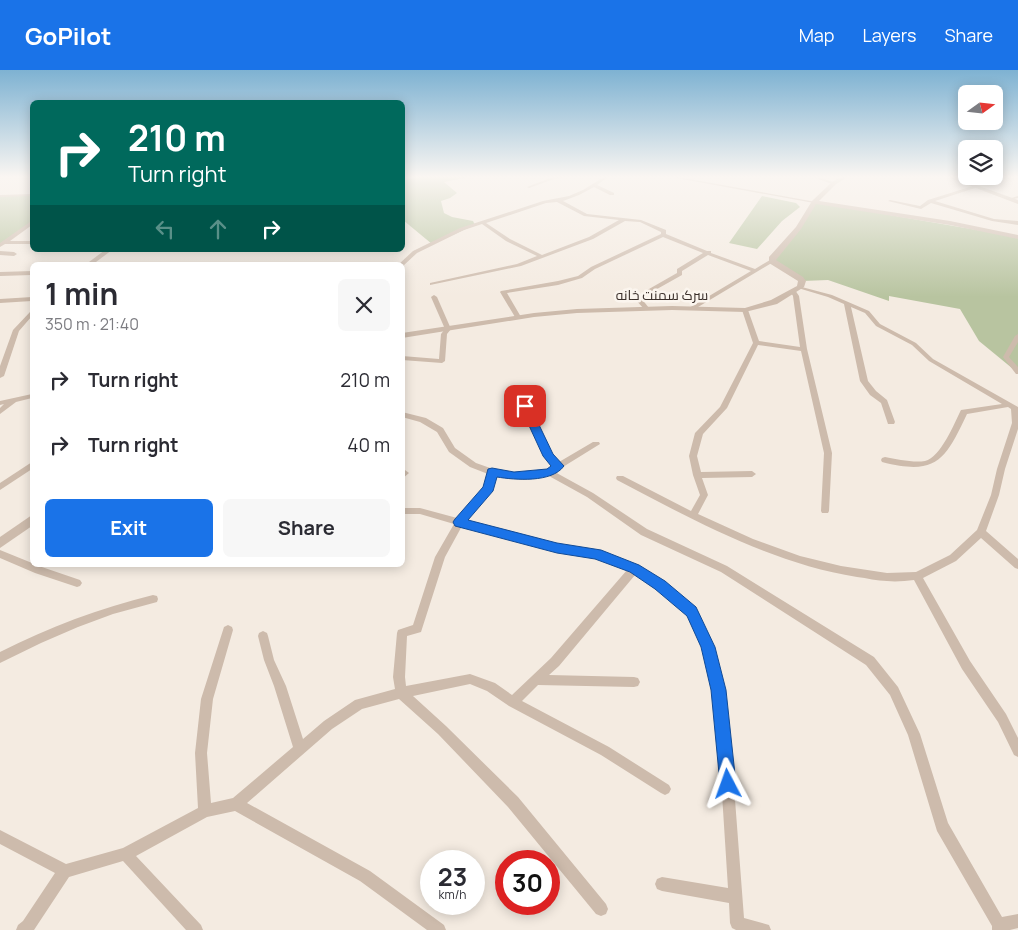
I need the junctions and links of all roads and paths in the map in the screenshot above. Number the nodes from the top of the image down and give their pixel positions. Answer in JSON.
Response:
{"nodes":[{"id":1,"x":497,"y":217,"type":"edge"},
{"id":2,"x":615,"y":217,"type":"edge"},
{"id":3,"x":805,"y":217,"type":"edge"},
{"id":4,"x":912,"y":217,"type":"edge"},
{"id":5,"x":984,"y":217,"type":"edge"},
{"id":6,"x":627,"y":218,"type":"junction"},
{"id":7,"x":482,"y":222,"type":"junction"},
{"id":8,"x":1018,"y":223,"type":"edge"},
{"id":9,"x":30,"y":224,"type":"edge"},
{"id":10,"x":663,"y":235,"type":"junction"},
{"id":11,"x":1018,"y":237,"type":"edge"},
{"id":12,"x":2,"y":244,"type":"edge"},
{"id":13,"x":30,"y":244,"type":"edge"},
{"id":14,"x":0,"y":252,"type":"edge"},
{"id":15,"x":106,"y":252,"type":"edge"},
{"id":16,"x":708,"y":252,"type":"junction"},
{"id":17,"x":14,"y":254,"type":"dead end"},
{"id":18,"x":540,"y":256,"type":"junction"},
{"id":19,"x":92,"y":262,"type":"edge"},
{"id":20,"x":404,"y":262,"type":"edge"},
{"id":21,"x":772,"y":262,"type":"junction"},
{"id":22,"x":755,"y":271,"type":"junction"},
{"id":23,"x":30,"y":273,"type":"edge"},
{"id":24,"x":0,"y":274,"type":"edge"},
{"id":25,"x":432,"y":284,"type":"dead end"},
{"id":26,"x":797,"y":289,"type":"junction"},
{"id":27,"x":434,"y":298,"type":"dead end"},
{"id":28,"x":30,"y":299,"type":"edge"},
{"id":29,"x":0,"y":301,"type":"edge"},
{"id":30,"x":847,"y":304,"type":"junction"},
{"id":31,"x":646,"y":308,"type":"junction"},
{"id":32,"x":691,"y":309,"type":"junction"},
{"id":33,"x":745,"y":310,"type":"junction"},
{"id":34,"x":30,"y":314,"type":"edge"},
{"id":35,"x":518,"y":317,"type":"junction"},
{"id":36,"x":448,"y":329,"type":"junction"},
{"id":37,"x":405,"y":336,"type":"edge"},
{"id":38,"x":1018,"y":336,"type":"edge"},
{"id":39,"x":756,"y":344,"type":"junction"},
{"id":40,"x":804,"y":350,"type":"junction"},
{"id":41,"x":4,"y":356,"type":"edge"},
{"id":42,"x":405,"y":358,"type":"edge"},
{"id":43,"x":1018,"y":372,"type":"edge"},
{"id":44,"x":0,"y":376,"type":"edge"},
{"id":45,"x":30,"y":396,"type":"edge"},
{"id":46,"x":14,"y":400,"type":"junction"},
{"id":47,"x":0,"y":403,"type":"edge"},
{"id":48,"x":525,"y":406,"type":"dead end"},
{"id":49,"x":1014,"y":406,"type":"edge"},
{"id":50,"x":0,"y":412,"type":"edge"},
{"id":51,"x":405,"y":415,"type":"edge"},
{"id":52,"x":890,"y":422,"type":"dead end"},
{"id":53,"x":596,"y":444,"type":"dead end"},
{"id":54,"x":884,"y":460,"type":"dead end"},
{"id":55,"x":30,"y":466,"type":"edge"},
{"id":56,"x":554,"y":469,"type":"junction"},
{"id":57,"x":492,"y":472,"type":"junction"},
{"id":58,"x":752,"y":474,"type":"dead end"},
{"id":59,"x":697,"y":475,"type":"junction"},
{"id":60,"x":620,"y":478,"type":"dead end"},
{"id":61,"x":0,"y":487,"type":"edge"},
{"id":62,"x":405,"y":511,"type":"edge"},
{"id":63,"x":825,"y":511,"type":"dead end"},
{"id":64,"x":693,"y":516,"type":"junction"},
{"id":65,"x":30,"y":521,"type":"edge"},
{"id":66,"x":459,"y":522,"type":"junction"},
{"id":67,"x":981,"y":532,"type":"junction"},
{"id":68,"x":0,"y":543,"type":"edge"},
{"id":69,"x":0,"y":554,"type":"edge"},
{"id":70,"x":1018,"y":565,"type":"edge"},
{"id":71,"x":30,"y":567,"type":"edge"},
{"id":72,"x":31,"y":567,"type":"edge"},
{"id":73,"x":634,"y":569,"type":"junction"},
{"id":74,"x":917,"y":576,"type":"junction"},
{"id":75,"x":77,"y":583,"type":"dead end"},
{"id":76,"x":153,"y":599,"type":"dead end"},
{"id":77,"x":228,"y":630,"type":"dead end"},
{"id":78,"x":263,"y":636,"type":"dead end"},
{"id":79,"x":0,"y":658,"type":"edge"},
{"id":80,"x":536,"y":680,"type":"junction"},
{"id":81,"x":634,"y":682,"type":"dead end"},
{"id":82,"x":401,"y":693,"type":"junction"},
{"id":83,"x":513,"y":702,"type":"junction"},
{"id":84,"x":300,"y":750,"type":"junction"},
{"id":85,"x":1018,"y":751,"type":"edge"},
{"id":86,"x":665,"y":789,"type":"dead end"},
{"id":87,"x":236,"y":804,"type":"junction"},
{"id":88,"x":205,"y":811,"type":"junction"},
{"id":89,"x":0,"y":837,"type":"edge"},
{"id":90,"x":125,"y":854,"type":"junction"},
{"id":91,"x":66,"y":871,"type":"junction"},
{"id":92,"x":662,"y":884,"type":"dead end"},
{"id":93,"x":736,"y":897,"type":"junction"},
{"id":94,"x":601,"y":909,"type":"dead end"},
{"id":95,"x":1018,"y":921,"type":"edge"},
{"id":96,"x":999,"y":927,"type":"edge"},
{"id":97,"x":23,"y":930,"type":"edge"},
{"id":98,"x":196,"y":930,"type":"edge"},
{"id":99,"x":439,"y":930,"type":"edge"},
{"id":100,"x":765,"y":930,"type":"edge"}],
"edges":[{"from":1,"to":7,"type":"street"},
{"from":2,"to":6,"type":"street"},
{"from":3,"to":21,"type":"street"},
{"from":4,"to":11,"type":"street"},
{"from":5,"to":8,"type":"street"},
{"from":6,"to":10,"type":"street"},
{"from":6,"to":18,"type":"street"},
{"from":7,"to":18,"type":"street"},
{"from":7,"to":20,"type":"street"},
{"from":9,"to":12,"type":"street"},
{"from":10,"to":16,"type":"street"},
{"from":10,"to":35,"type":"street"},
{"from":12,"to":13,"type":"street"},
{"from":14,"to":17,"type":"street"},
{"from":15,"to":19,"type":"street"},
{"from":16,"to":22,"type":"street"},
{"from":16,"to":31,"type":"street"},
{"from":18,"to":25,"type":"street"},
{"from":21,"to":22,"type":"street"},
{"from":21,"to":26,"type":"street"},
{"from":22,"to":32,"type":"street"},
{"from":23,"to":24,"type":"street"},
{"from":26,"to":30,"type":"street"},
{"from":26,"to":33,"type":"street","name":"سرک سمنت خانه"},
{"from":26,"to":40,"type":"street"},
{"from":27,"to":36,"type":"street"},
{"from":28,"to":29,"type":"street"},
{"from":30,"to":49,"type":"street"},
{"from":30,"to":52,"type":"street"},
{"from":31,"to":32,"type":"street","name":"سرک سمنت خانه"},
{"from":31,"to":35,"type":"street","name":"سرک سمنت خانه"},
{"from":32,"to":33,"type":"street","name":"سرک سمنت خانه"},
{"from":33,"to":39,"type":"street"},
{"from":34,"to":41,"type":"street"},
{"from":35,"to":36,"type":"street","name":"سرک سمنت خانه"},
{"from":36,"to":37,"type":"street","name":"سرک سمنت خانه"},
{"from":36,"to":42,"type":"street"},
{"from":38,"to":43,"type":"street"},
{"from":39,"to":40,"type":"street"},
{"from":39,"to":59,"type":"street"},
{"from":40,"to":63,"type":"street"},
{"from":41,"to":44,"type":"street"},
{"from":45,"to":46,"type":"street"},
{"from":46,"to":47,"type":"street"},
{"from":46,"to":50,"type":"street"},
{"from":48,"to":56,"type":"street"},
{"from":49,"to":54,"type":"street"},
{"from":49,"to":67,"type":"street"},
{"from":51,"to":57,"type":"street"},
{"from":53,"to":56,"type":"street"},
{"from":55,"to":61,"type":"street"},
{"from":56,"to":57,"type":"street"},
{"from":56,"to":96,"type":"street"},
{"from":57,"to":66,"type":"street"},
{"from":58,"to":59,"type":"street"},
{"from":59,"to":64,"type":"street"},
{"from":60,"to":64,"type":"street"},
{"from":62,"to":66,"type":"street"},
{"from":64,"to":74,"type":"street"},
{"from":65,"to":68,"type":"street"},
{"from":66,"to":73,"type":"street"},
{"from":66,"to":82,"type":"street"},
{"from":67,"to":70,"type":"street"},
{"from":67,"to":74,"type":"street"},
{"from":69,"to":71,"type":"street"},
{"from":72,"to":75,"type":"street"},
{"from":73,"to":80,"type":"street"},
{"from":73,"to":93,"type":"street"},
{"from":74,"to":85,"type":"street"},
{"from":76,"to":79,"type":"street"},
{"from":77,"to":88,"type":"street"},
{"from":78,"to":84,"type":"street"},
{"from":80,"to":81,"type":"street"},
{"from":80,"to":83,"type":"street"},
{"from":82,"to":83,"type":"street"},
{"from":82,"to":84,"type":"street"},
{"from":82,"to":94,"type":"street"},
{"from":83,"to":86,"type":"street"},
{"from":84,"to":87,"type":"street"},
{"from":87,"to":88,"type":"street"},
{"from":87,"to":99,"type":"street"},
{"from":88,"to":90,"type":"street"},
{"from":89,"to":91,"type":"street"},
{"from":90,"to":91,"type":"street"},
{"from":90,"to":98,"type":"street"},
{"from":91,"to":97,"type":"street"},
{"from":92,"to":93,"type":"street"},
{"from":93,"to":100,"type":"street"},
{"from":95,"to":96,"type":"street"}]}
